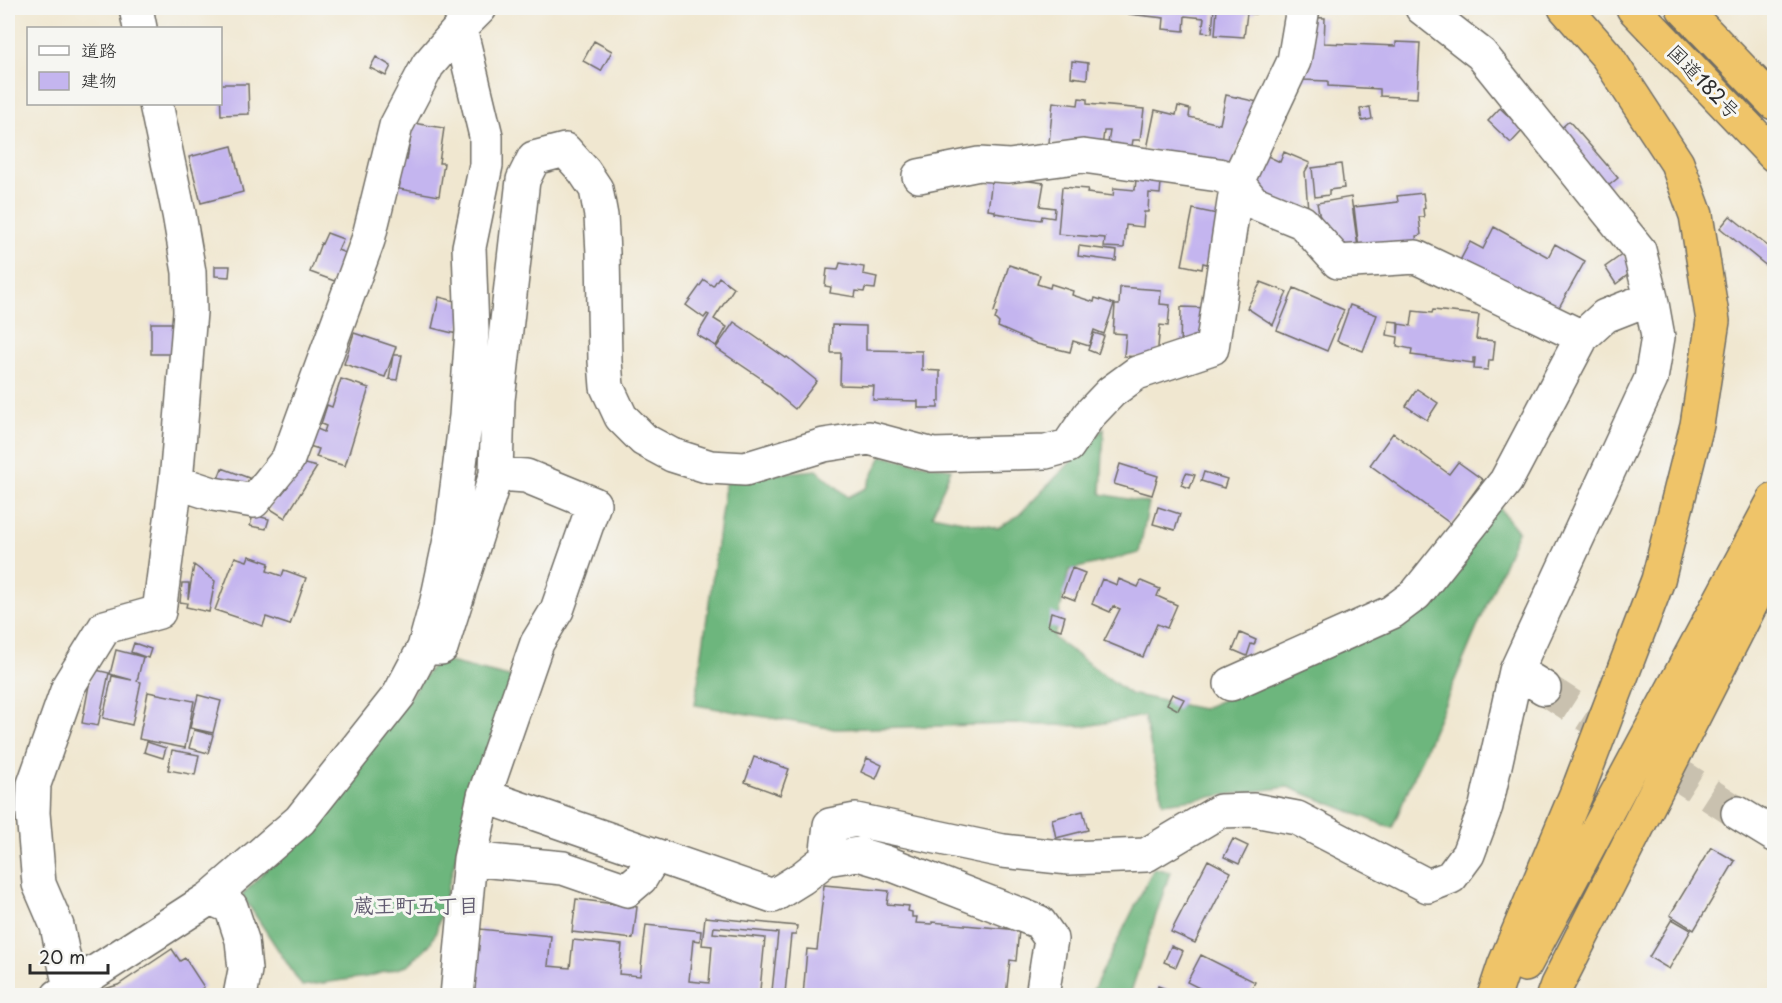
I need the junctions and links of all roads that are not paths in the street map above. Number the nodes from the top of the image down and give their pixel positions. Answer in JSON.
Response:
{"nodes":[{"id":1,"x":136,"y":8,"type":"edge"},
{"id":2,"x":1303,"y":8,"type":"edge"},
{"id":3,"x":1422,"y":8,"type":"edge"},
{"id":4,"x":1564,"y":8,"type":"edge"},
{"id":5,"x":1633,"y":8,"type":"edge"},
{"id":6,"x":1683,"y":8,"type":"edge"},
{"id":7,"x":470,"y":17,"type":"edge"},
{"id":8,"x":140,"y":27,"type":"edge"},
{"id":9,"x":1774,"y":103,"type":"edge"},
{"id":10,"x":156,"y":105,"type":"edge"},
{"id":11,"x":1774,"y":155,"type":"edge"},
{"id":12,"x":918,"y":176,"type":"dead end"},
{"id":13,"x":1237,"y":182,"type":"junction"},
{"id":14,"x":1652,"y":298,"type":"junction"},
{"id":15,"x":1582,"y":337,"type":"junction"},
{"id":16,"x":496,"y":474,"type":"junction"},
{"id":17,"x":176,"y":482,"type":"junction"},
{"id":18,"x":1774,"y":500,"type":"edge"},
{"id":19,"x":1774,"y":559,"type":"edge"},
{"id":20,"x":1774,"y":594,"type":"edge"},
{"id":21,"x":424,"y":648,"type":"junction"},
{"id":22,"x":1516,"y":671,"type":"junction"},
{"id":23,"x":1231,"y":684,"type":"dead end"},
{"id":24,"x":1544,"y":688,"type":"tunnel mouth"},
{"id":25,"x":484,"y":796,"type":"junction"},
{"id":26,"x":1738,"y":813,"type":"tunnel mouth"},
{"id":27,"x":1774,"y":835,"type":"edge"},
{"id":28,"x":655,"y":855,"type":"junction"},
{"id":29,"x":470,"y":859,"type":"junction"},
{"id":30,"x":826,"y":859,"type":"junction"},
{"id":31,"x":210,"y":898,"type":"junction"},
{"id":32,"x":64,"y":992,"type":"edge"},
{"id":33,"x":240,"y":996,"type":"edge"},
{"id":34,"x":458,"y":996,"type":"edge"},
{"id":35,"x":1042,"y":996,"type":"edge"},
{"id":36,"x":1494,"y":996,"type":"edge"},
{"id":37,"x":1508,"y":996,"type":"edge"},
{"id":38,"x":1553,"y":996,"type":"edge"},
{"id":39,"x":1571,"y":996,"type":"edge"}],
"edges":[{"from":1,"to":8,"type":"street"},
{"from":2,"to":13,"type":"street"},
{"from":3,"to":14,"type":"street"},
{"from":4,"to":36,"type":"highway"},
{"from":5,"to":11,"type":"highway","name":"国道182号"},
{"from":6,"to":9,"type":"highway","name":"国道182号"},
{"from":7,"to":17,"type":"street"},
{"from":7,"to":21,"type":"street"},
{"from":10,"to":17,"type":"street"},
{"from":12,"to":13,"type":"street"},
{"from":13,"to":15,"type":"street"},
{"from":13,"to":16,"type":"street"},
{"from":14,"to":15,"type":"street"},
{"from":14,"to":22,"type":"street"},
{"from":15,"to":23,"type":"street"},
{"from":16,"to":21,"type":"street"},
{"from":16,"to":25,"type":"street"},
{"from":17,"to":32,"type":"street"},
{"from":18,"to":37,"type":"highway"},
{"from":19,"to":38,"type":"highway"},
{"from":20,"to":39,"type":"highway"},
{"from":21,"to":31,"type":"street"},
{"from":22,"to":24,"type":"street"},
{"from":22,"to":30,"type":"street"},
{"from":25,"to":28,"type":"street"},
{"from":25,"to":29,"type":"street"},
{"from":26,"to":27,"type":"street"},
{"from":28,"to":29,"type":"street"},
{"from":28,"to":30,"type":"street"},
{"from":29,"to":34,"type":"street"},
{"from":30,"to":35,"type":"street"},
{"from":31,"to":32,"type":"street"},
{"from":31,"to":33,"type":"street"}]}
